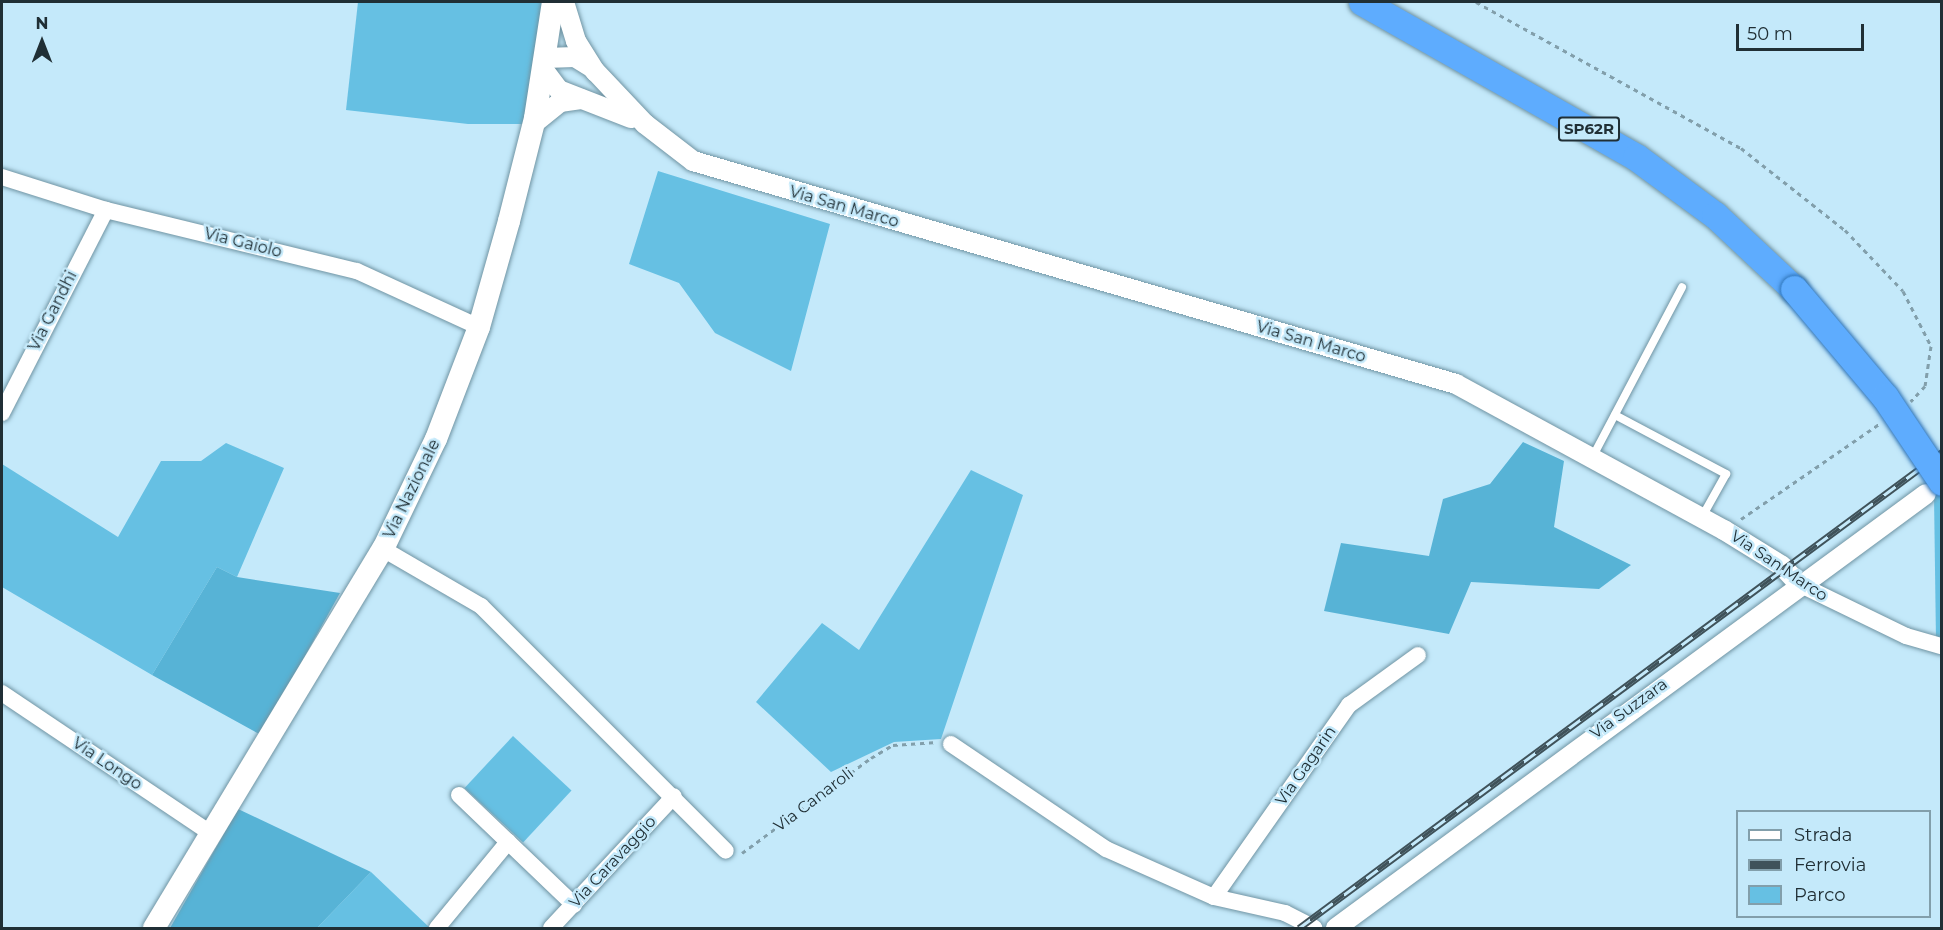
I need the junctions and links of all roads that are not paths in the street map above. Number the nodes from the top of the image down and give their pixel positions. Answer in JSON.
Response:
{"nodes":[{"id":1,"x":554,"y":2,"type":"edge"},
{"id":2,"x":564,"y":2,"type":"edge"},
{"id":3,"x":1362,"y":2,"type":"edge"},
{"id":4,"x":544,"y":64,"type":"junction"},
{"id":5,"x":595,"y":71,"type":"junction"},
{"id":6,"x":587,"y":99,"type":"junction"},
{"id":7,"x":533,"y":124,"type":"junction"},
{"id":8,"x":645,"y":124,"type":"junction"},
{"id":9,"x":2,"y":177,"type":"edge"},
{"id":10,"x":106,"y":210,"type":"junction"},
{"id":11,"x":1682,"y":286,"type":"dead end"},
{"id":12,"x":479,"y":327,"type":"junction"},
{"id":13,"x":2,"y":409,"type":"edge"},
{"id":14,"x":1614,"y":415,"type":"junction"},
{"id":15,"x":1592,"y":458,"type":"junction"},
{"id":16,"x":1934,"y":488,"type":"edge"},
{"id":17,"x":1702,"y":518,"type":"junction"},
{"id":18,"x":383,"y":549,"type":"junction"},
{"id":19,"x":1799,"y":584,"type":"junction"},
{"id":20,"x":1941,"y":646,"type":"edge"},
{"id":21,"x":1418,"y":655,"type":"dead end"},
{"id":22,"x":2,"y":693,"type":"edge"},
{"id":23,"x":951,"y":744,"type":"road end"},
{"id":24,"x":459,"y":795,"type":"dead end"},
{"id":25,"x":674,"y":796,"type":"junction"},
{"id":26,"x":213,"y":835,"type":"junction"},
{"id":27,"x":508,"y":842,"type":"junction"},
{"id":28,"x":726,"y":851,"type":"road end"},
{"id":29,"x":1214,"y":897,"type":"junction"},
{"id":30,"x":573,"y":904,"type":"junction"},
{"id":31,"x":154,"y":928,"type":"edge"},
{"id":32,"x":436,"y":928,"type":"edge"},
{"id":33,"x":551,"y":928,"type":"edge"},
{"id":34,"x":1314,"y":928,"type":"edge"},
{"id":35,"x":1336,"y":928,"type":"edge"}],
"edges":[{"from":1,"to":4,"type":"main road","name":"Via Nazionale"},
{"from":2,"to":5,"type":"street","name":"Via San Marco"},
{"from":3,"to":16,"type":"highway","number":"SP62R","bridge":true},
{"from":4,"to":5,"type":"street","name":"Via San Marco"},
{"from":4,"to":6,"type":"street","name":"Via San Marco"},
{"from":4,"to":7,"type":"main road","name":"Via Nazionale"},
{"from":5,"to":8,"type":"street","name":"Via San Marco"},
{"from":6,"to":7,"type":"street"},
{"from":6,"to":8,"type":"street","name":"Via San Marco"},
{"from":7,"to":12,"type":"main road","name":"Via Nazionale"},
{"from":8,"to":15,"type":"street","name":"Via San Marco"},
{"from":9,"to":10,"type":"street","name":"Via Gaiolo"},
{"from":10,"to":12,"type":"street","name":"Via Gaiolo"},
{"from":10,"to":13,"type":"street","name":"Via Gandhi"},
{"from":11,"to":14,"type":"lane"},
{"from":12,"to":18,"type":"main road","name":"Via Nazionale"},
{"from":14,"to":15,"type":"lane"},
{"from":14,"to":17,"type":"lane"},
{"from":15,"to":17,"type":"street","name":"Via San Marco"},
{"from":16,"to":19,"type":"street","name":"Via Suzzara"},
{"from":17,"to":19,"type":"street","name":"Via San Marco"},
{"from":18,"to":25,"type":"street"},
{"from":18,"to":26,"type":"main road","name":"Via Nazionale"},
{"from":19,"to":20,"type":"street","name":"Via San Marco"},
{"from":19,"to":35,"type":"street","name":"Via Suzzara"},
{"from":21,"to":29,"type":"street","name":"Via Gagarin"},
{"from":22,"to":26,"type":"street","name":"Via Longo"},
{"from":23,"to":29,"type":"street"},
{"from":24,"to":27,"type":"street"},
{"from":25,"to":28,"type":"street"},
{"from":25,"to":30,"type":"street","name":"Via Caravaggio"},
{"from":26,"to":31,"type":"main road","name":"Via Nazionale"},
{"from":27,"to":30,"type":"street"},
{"from":27,"to":32,"type":"street"},
{"from":29,"to":34,"type":"street"},
{"from":30,"to":33,"type":"street","name":"Via Caravaggio"}]}
